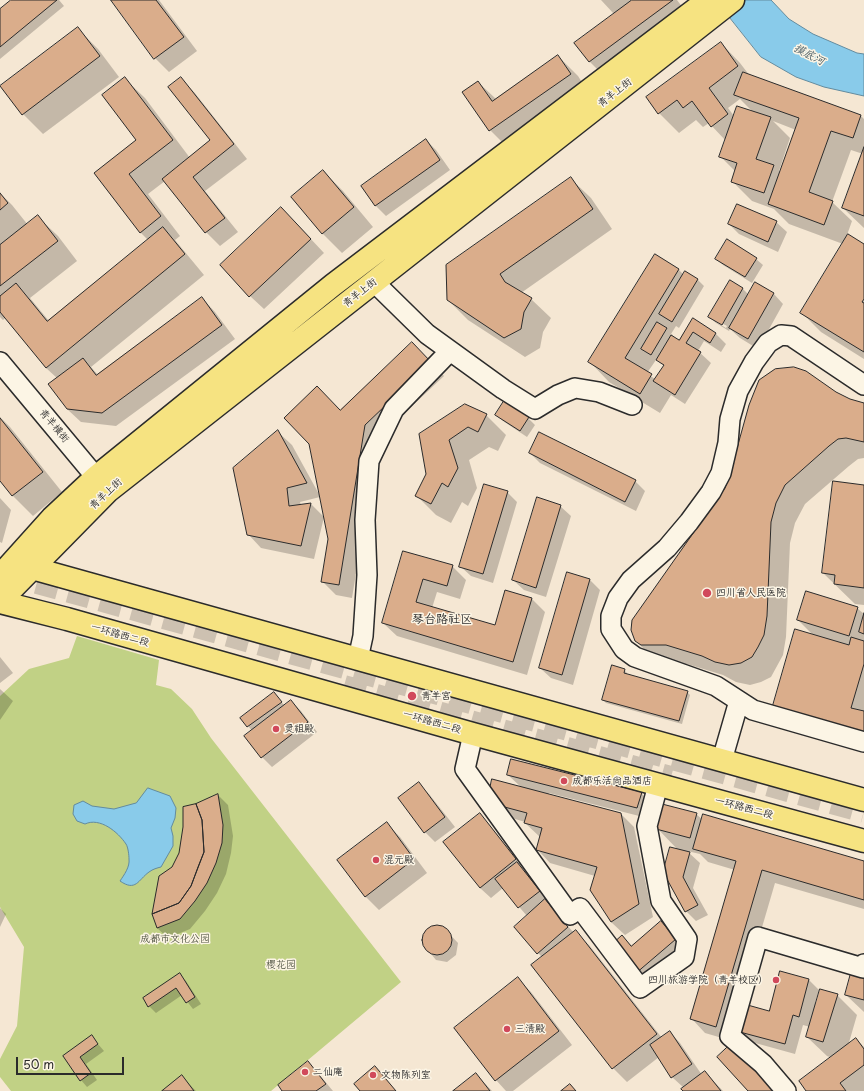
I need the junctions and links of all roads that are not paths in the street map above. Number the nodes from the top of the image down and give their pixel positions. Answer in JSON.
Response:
{"nodes":[{"id":1,"x":733,"y":0,"type":"edge"},
{"id":2,"x":703,"y":5,"type":"edge"},
{"id":3,"x":374,"y":282,"type":"junction"},
{"id":4,"x":450,"y":351,"type":"junction"},
{"id":5,"x":0,"y":362,"type":"edge"},
{"id":6,"x":864,"y":385,"type":"edge"},
{"id":7,"x":632,"y":405,"type":"dead end"},
{"id":8,"x":102,"y":484,"type":"junction"},
{"id":9,"x":4,"y":565,"type":"edge"},
{"id":10,"x":33,"y":568,"type":"junction"},
{"id":11,"x":0,"y":602,"type":"edge"},
{"id":12,"x":358,"y":659,"type":"junction"},
{"id":13,"x":739,"y":701,"type":"junction"},
{"id":14,"x":474,"y":734,"type":"junction"},
{"id":15,"x":864,"y":742,"type":"edge"},
{"id":16,"x":722,"y":760,"type":"junction"},
{"id":17,"x":658,"y":785,"type":"junction"},
{"id":18,"x":864,"y":800,"type":"edge"},
{"id":19,"x":864,"y":841,"type":"edge"},
{"id":20,"x":864,"y":964,"type":"edge"},
{"id":21,"x":786,"y":1091,"type":"edge"}],
"edges":[{"from":1,"to":2,"type":"main road","name":"青羊上街"},
{"from":2,"to":3,"type":"main road","name":"青羊上街"},
{"from":2,"to":8,"type":"main road","name":"青羊上街"},
{"from":3,"to":4,"type":"street"},
{"from":3,"to":8,"type":"main road","name":"青羊上街"},
{"from":4,"to":7,"type":"street"},
{"from":4,"to":12,"type":"street"},
{"from":5,"to":8,"type":"street","name":"青羊横街"},
{"from":6,"to":13,"type":"street"},
{"from":8,"to":9,"type":"main road","name":"青羊上街"},
{"from":8,"to":10,"type":"main road","name":"青羊上街"},
{"from":9,"to":10,"type":"main road"},
{"from":10,"to":11,"type":"main road","name":"青羊上街"},
{"from":10,"to":12,"type":"main road"},
{"from":11,"to":14,"type":"main road","name":"一环路西二段"},
{"from":12,"to":16,"type":"main road"},
{"from":13,"to":15,"type":"street"},
{"from":13,"to":16,"type":"street"},
{"from":14,"to":17,"type":"main road","name":"一环路西二段"},
{"from":14,"to":17,"type":"street"},
{"from":16,"to":18,"type":"main road"},
{"from":17,"to":19,"type":"main road","name":"一环路西二段"},
{"from":20,"to":21,"type":"street"}]}
